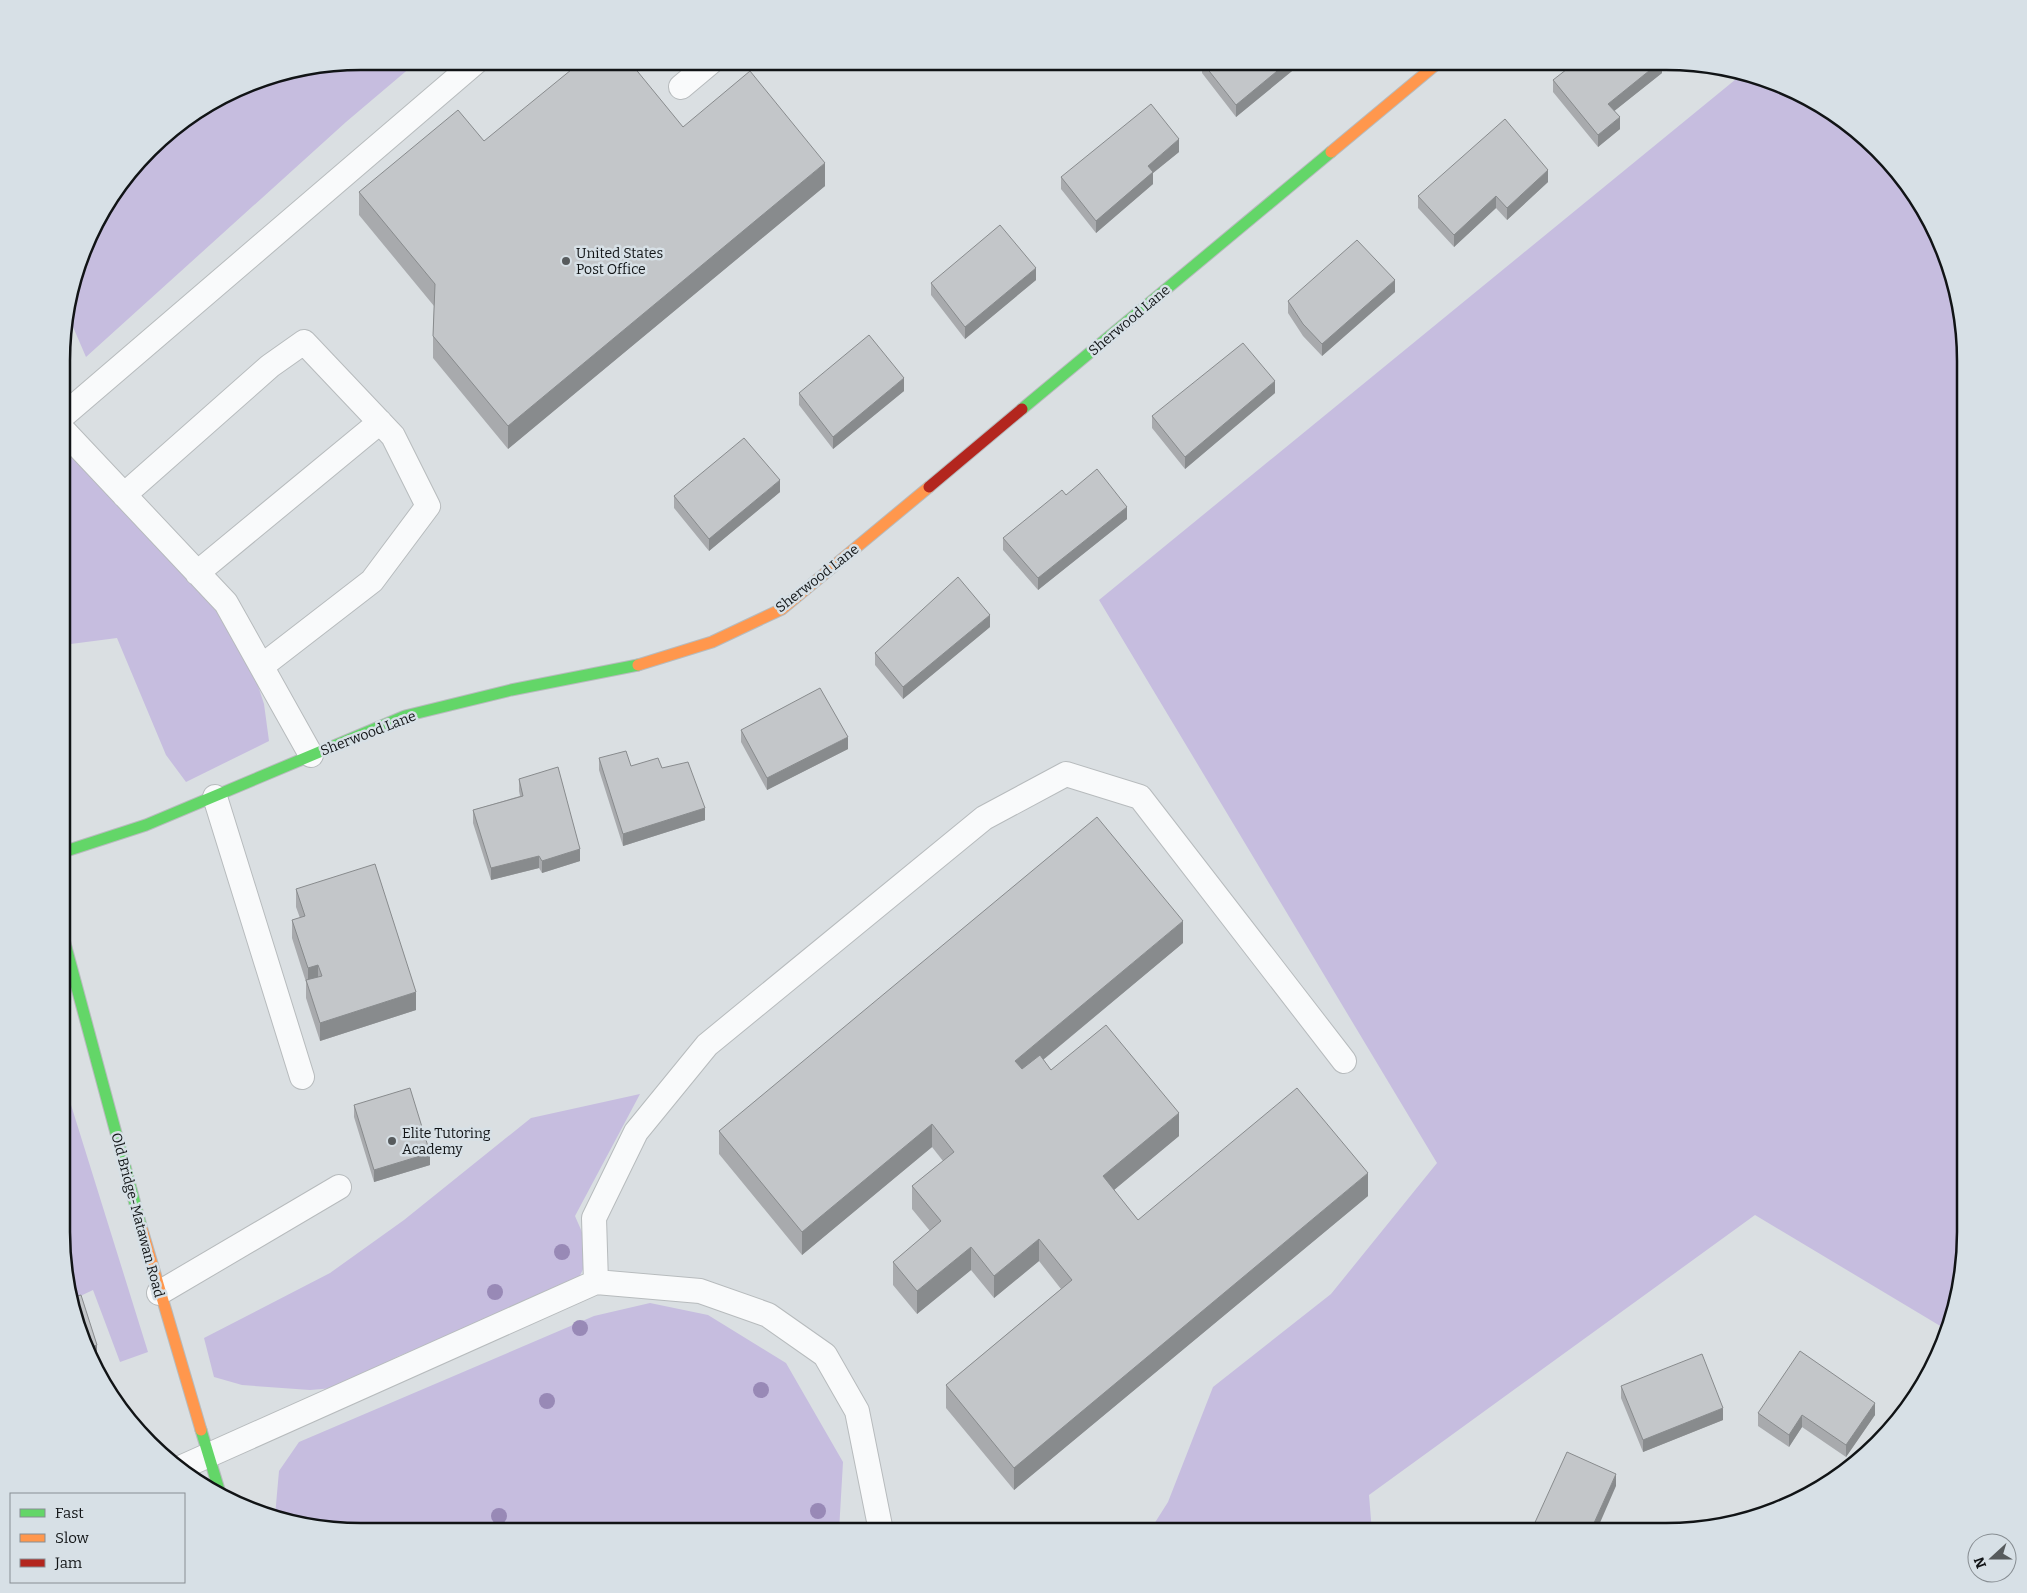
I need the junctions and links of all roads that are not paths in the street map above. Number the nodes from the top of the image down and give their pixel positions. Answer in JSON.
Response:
{"nodes":[{"id":1,"x":466,"y":70,"type":"edge"},
{"id":2,"x":701,"y":70,"type":"edge"},
{"id":3,"x":1429,"y":70,"type":"edge"},
{"id":4,"x":681,"y":87,"type":"dead end"},
{"id":5,"x":70,"y":410,"type":"edge"},
{"id":6,"x":380,"y":422,"type":"junction"},
{"id":7,"x":70,"y":437,"type":"edge"},
{"id":8,"x":124,"y":495,"type":"junction"},
{"id":9,"x":197,"y":573,"type":"junction"},
{"id":10,"x":262,"y":666,"type":"junction"},
{"id":11,"x":311,"y":755,"type":"junction"},
{"id":12,"x":215,"y":797,"type":"junction"},
{"id":13,"x":70,"y":850,"type":"edge"},
{"id":14,"x":70,"y":962,"type":"edge"},
{"id":15,"x":1344,"y":1061,"type":"dead end"},
{"id":16,"x":302,"y":1078,"type":"dead end"},
{"id":17,"x":339,"y":1187,"type":"dead end"},
{"id":18,"x":596,"y":1282,"type":"junction"},
{"id":19,"x":159,"y":1293,"type":"junction"},
{"id":20,"x":209,"y":1455,"type":"junction"},
{"id":21,"x":187,"y":1465,"type":"edge"},
{"id":22,"x":218,"y":1485,"type":"edge"},
{"id":23,"x":879,"y":1523,"type":"edge"}],
"edges":[{"from":1,"to":5,"type":"lane"},
{"from":2,"to":4,"type":"lane"},
{"from":3,"to":11,"type":"street","name":"Sherwood Lane"},
{"from":6,"to":8,"type":"lane"},
{"from":6,"to":9,"type":"lane"},
{"from":6,"to":10,"type":"lane"},
{"from":7,"to":8,"type":"lane"},
{"from":8,"to":9,"type":"lane"},
{"from":9,"to":10,"type":"lane"},
{"from":10,"to":11,"type":"lane"},
{"from":11,"to":12,"type":"street","name":"Sherwood Lane"},
{"from":12,"to":13,"type":"street","name":"Sherwood Lane"},
{"from":12,"to":16,"type":"lane"},
{"from":14,"to":19,"type":"street","name":"Old Bridge-Matawan Road"},
{"from":15,"to":18,"type":"lane"},
{"from":17,"to":19,"type":"lane"},
{"from":18,"to":20,"type":"lane"},
{"from":18,"to":23,"type":"lane"},
{"from":19,"to":20,"type":"street","name":"Old Bridge-Matawan Road"},
{"from":20,"to":21,"type":"lane"},
{"from":20,"to":22,"type":"street","name":"Old Bridge-Matawan Road"}]}
